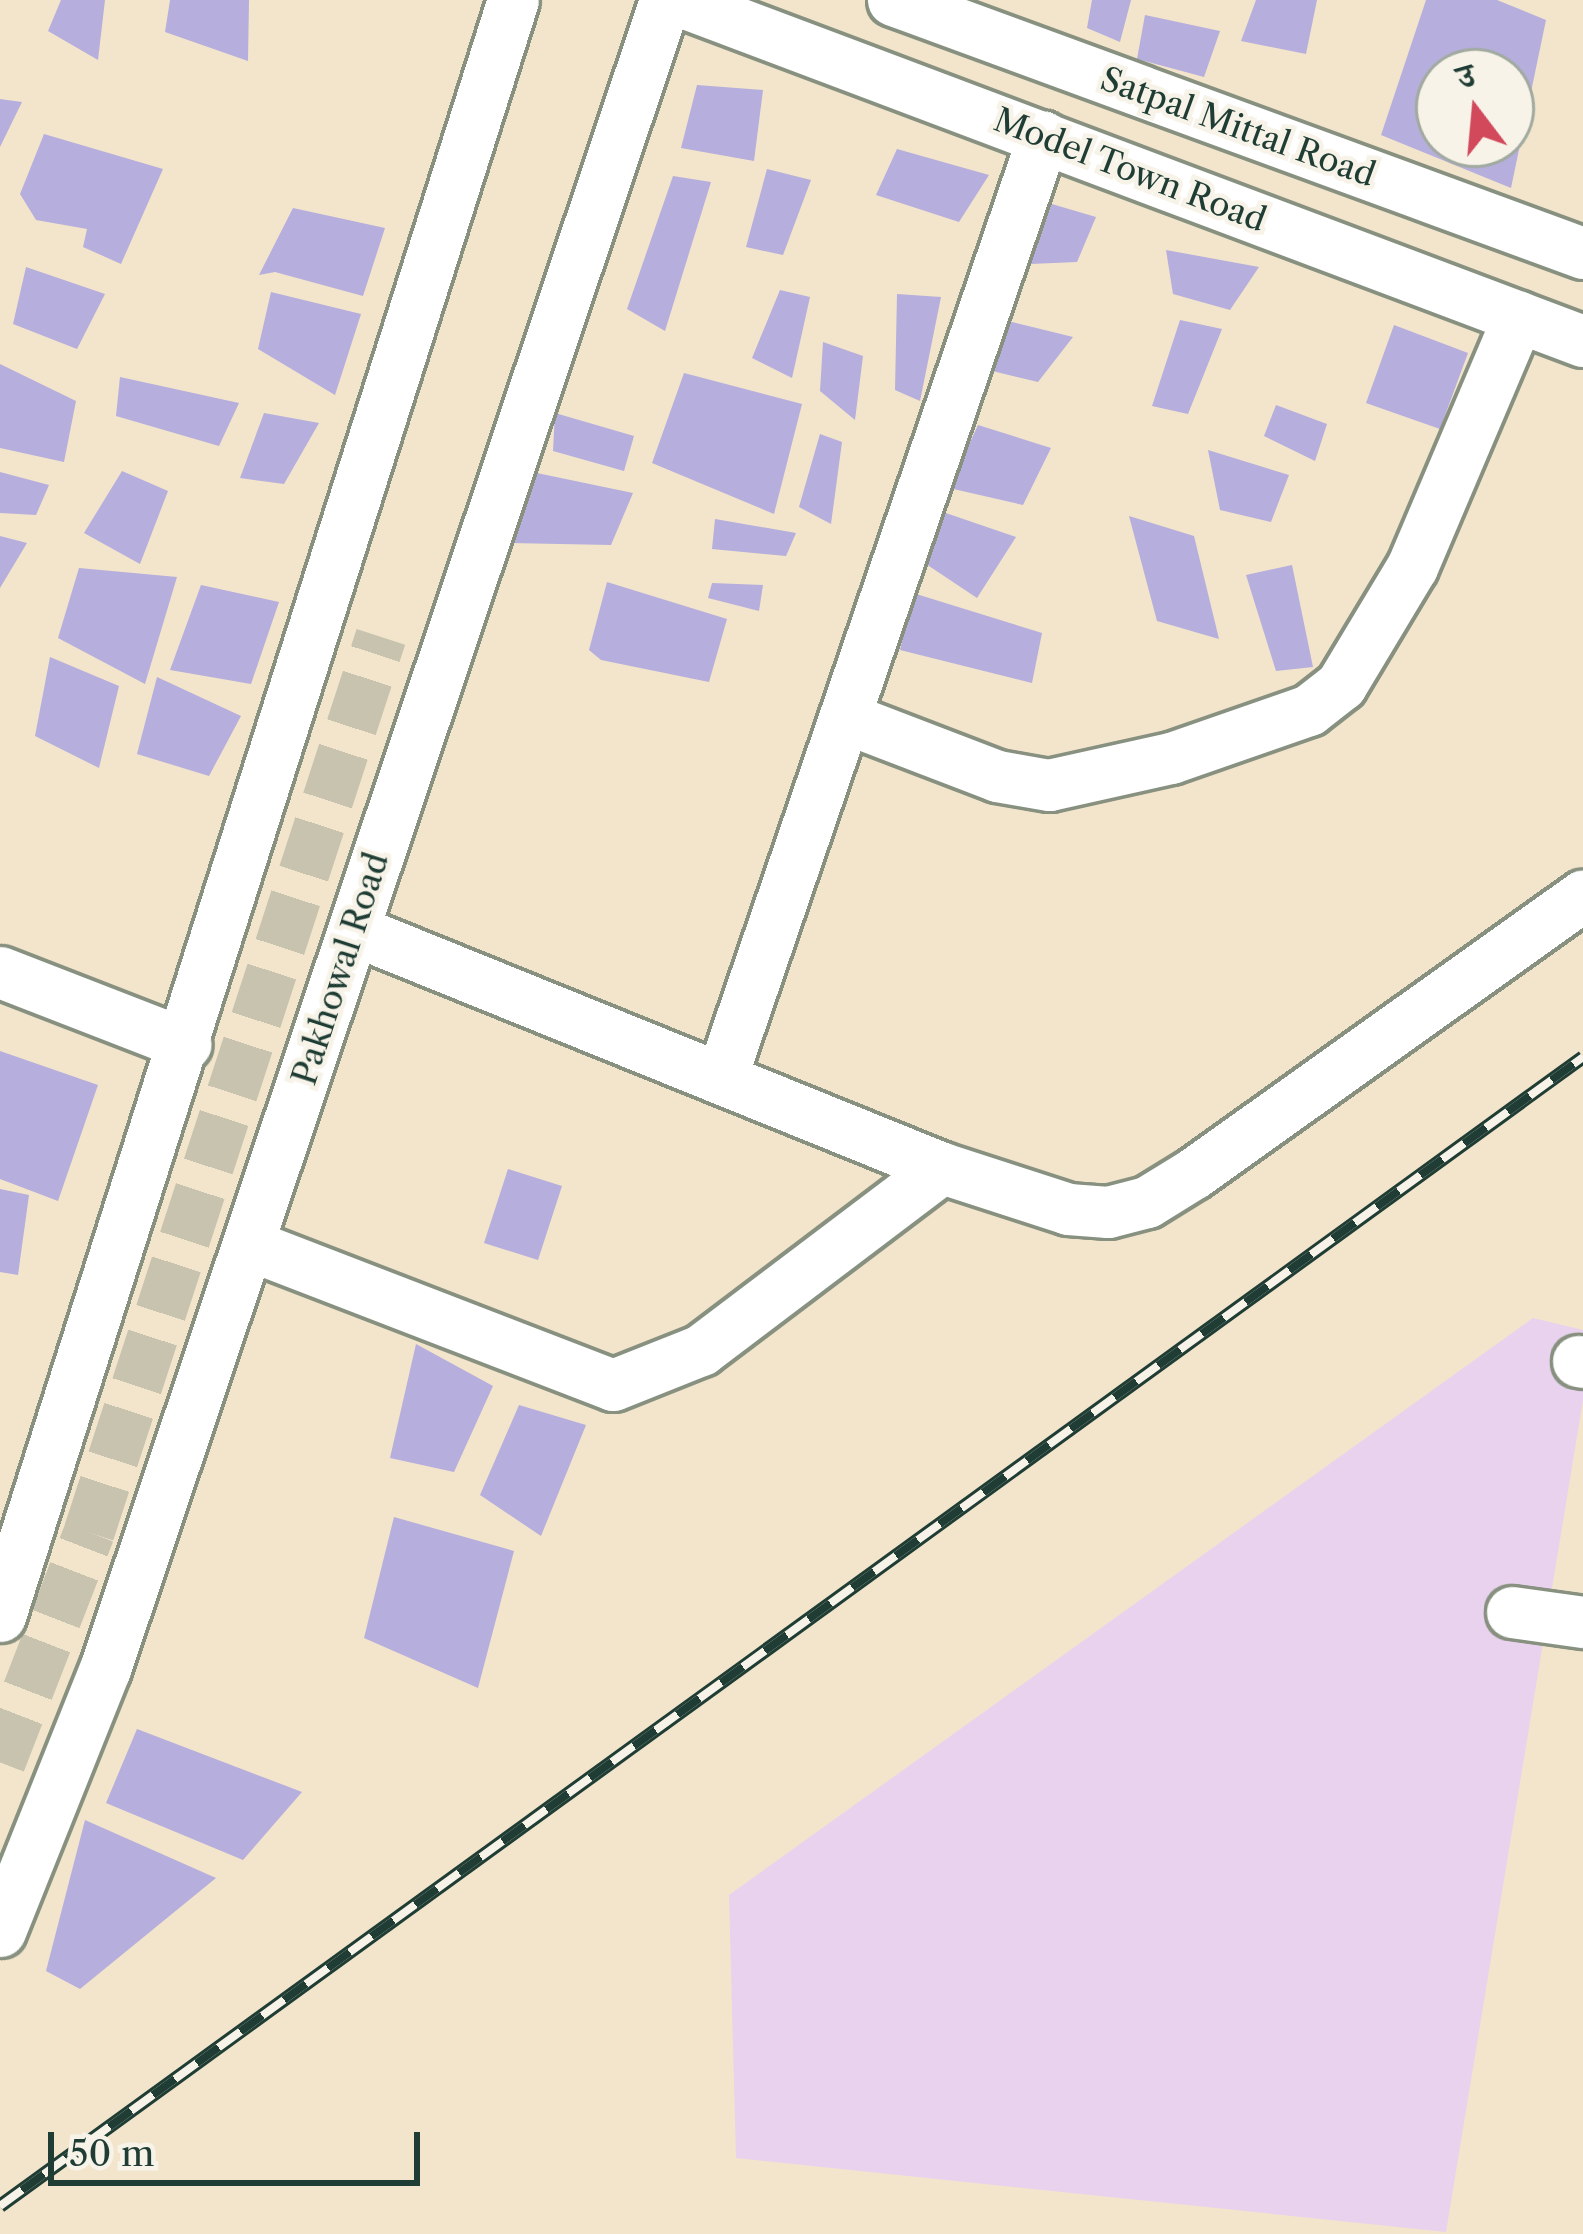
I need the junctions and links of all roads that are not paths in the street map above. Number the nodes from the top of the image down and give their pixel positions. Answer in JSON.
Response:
{"nodes":[{"id":1,"x":514,"y":0,"type":"edge"},
{"id":2,"x":665,"y":0,"type":"edge"},
{"id":3,"x":677,"y":0,"type":"edge"},
{"id":4,"x":893,"y":0,"type":"edge"},
{"id":5,"x":1042,"y":137,"type":"junction"},
{"id":6,"x":1583,"y":253,"type":"edge"},
{"id":7,"x":1518,"y":317,"type":"junction"},
{"id":8,"x":1583,"y":341,"type":"edge"},
{"id":9,"x":846,"y":718,"type":"junction"},
{"id":10,"x":1583,"y":896,"type":"edge"},
{"id":11,"x":354,"y":930,"type":"junction"},
{"id":12,"x":0,"y":972,"type":"edge"},
{"id":13,"x":187,"y":1044,"type":"junction"},
{"id":14,"x":721,"y":1078,"type":"junction"},
{"id":15,"x":942,"y":1168,"type":"junction"},
{"id":16,"x":250,"y":1245,"type":"junction"},
{"id":17,"x":1512,"y":1612,"type":"dead end"},
{"id":18,"x":0,"y":1616,"type":"edge"},
{"id":19,"x":1583,"y":1622,"type":"edge"},
{"id":20,"x":0,"y":1931,"type":"edge"}],
"edges":[{"from":1,"to":13,"type":"street"},
{"from":2,"to":11,"type":"street","name":"Pakhowal Road"},
{"from":3,"to":5,"type":"street","name":"Model Town Road"},
{"from":4,"to":6,"type":"street","name":"Satpal Mittal Road"},
{"from":5,"to":7,"type":"street","name":"Model Town Road"},
{"from":5,"to":9,"type":"street"},
{"from":7,"to":8,"type":"street","name":"Model Town Road"},
{"from":7,"to":9,"type":"street"},
{"from":9,"to":14,"type":"street"},
{"from":10,"to":15,"type":"street"},
{"from":11,"to":14,"type":"street"},
{"from":11,"to":16,"type":"street","name":"Pakhowal Road"},
{"from":12,"to":13,"type":"street"},
{"from":13,"to":18,"type":"street"},
{"from":14,"to":15,"type":"street"},
{"from":15,"to":16,"type":"street"},
{"from":16,"to":20,"type":"street","name":"Pakhowal Road"},
{"from":17,"to":19,"type":"street"}]}
